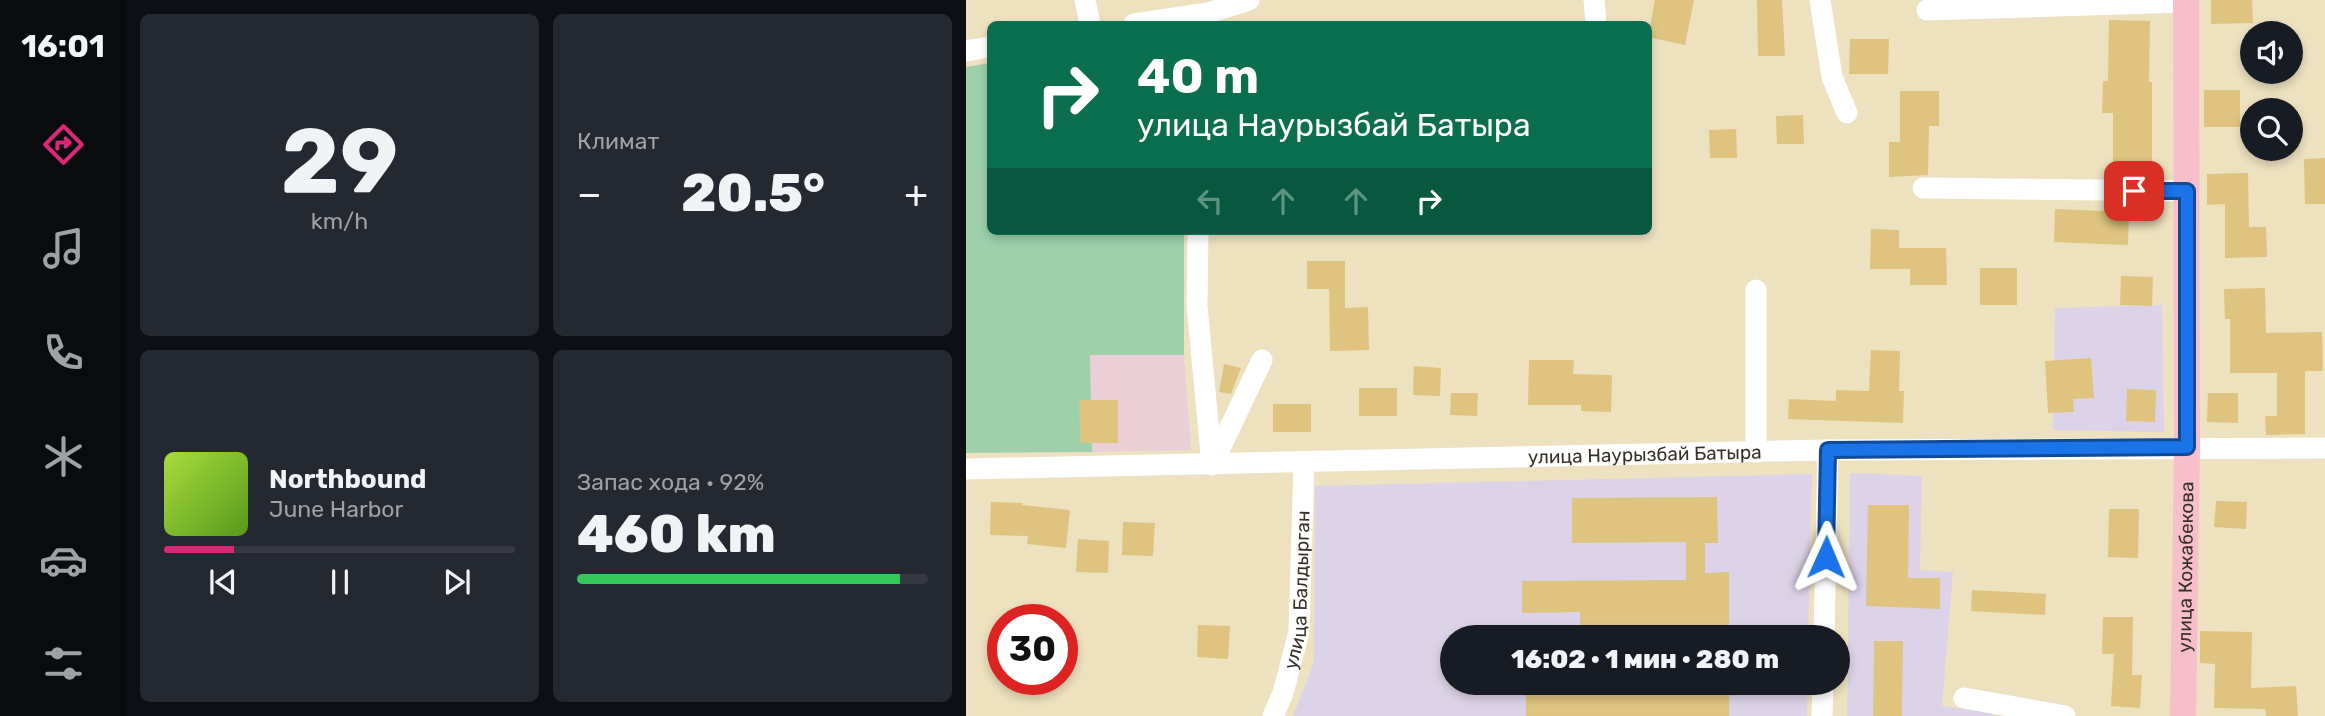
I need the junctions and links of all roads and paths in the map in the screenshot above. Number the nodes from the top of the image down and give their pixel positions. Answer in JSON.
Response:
{"nodes":[{"id":1,"x":1085,"y":0,"type":"edge"},
{"id":2,"x":1249,"y":0,"type":"edge"},
{"id":3,"x":1594,"y":0,"type":"edge"},
{"id":4,"x":1820,"y":0,"type":"edge"},
{"id":5,"x":2186,"y":1,"type":"edge"},
{"id":6,"x":1927,"y":10,"type":"dead end"},
{"id":7,"x":1210,"y":19,"type":"edge"},
{"id":8,"x":1089,"y":21,"type":"edge"},
{"id":9,"x":1180,"y":21,"type":"edge"},
{"id":10,"x":1597,"y":21,"type":"edge"},
{"id":11,"x":987,"y":48,"type":"edge"},
{"id":12,"x":966,"y":51,"type":"edge"},
{"id":13,"x":1847,"y":113,"type":"dead end"},
{"id":14,"x":1923,"y":188,"type":"dead end"},
{"id":15,"x":2187,"y":191,"type":"junction"},
{"id":16,"x":1198,"y":235,"type":"edge"},
{"id":17,"x":1756,"y":290,"type":"dead end"},
{"id":18,"x":1262,"y":360,"type":"dead end"},
{"id":19,"x":2187,"y":447,"type":"junction"},
{"id":20,"x":2325,"y":448,"type":"edge"},
{"id":21,"x":1828,"y":450,"type":"junction"},
{"id":22,"x":1756,"y":452,"type":"junction"},
{"id":23,"x":1304,"y":462,"type":"junction"},
{"id":24,"x":1212,"y":465,"type":"junction"},
{"id":25,"x":966,"y":469,"type":"edge"},
{"id":26,"x":1824,"y":625,"type":"edge"},
{"id":27,"x":1823,"y":695,"type":"edge"},
{"id":28,"x":1964,"y":698,"type":"dead end"},
{"id":29,"x":2002,"y":710,"type":"edge"},
{"id":30,"x":1273,"y":716,"type":"edge"},
{"id":31,"x":1822,"y":716,"type":"edge"},
{"id":32,"x":2065,"y":716,"type":"edge"},
{"id":33,"x":2183,"y":716,"type":"edge"}],
"edges":[{"from":1,"to":8,"type":"street"},
{"from":2,"to":7,"type":"street"},
{"from":3,"to":10,"type":"street"},
{"from":4,"to":13,"type":"street"},
{"from":5,"to":6,"type":"street"},
{"from":5,"to":15,"type":"main road","name":"улица Кожабекова"},
{"from":7,"to":9,"type":"street"},
{"from":11,"to":12,"type":"street"},
{"from":14,"to":15,"type":"street"},
{"from":15,"to":19,"type":"main road","name":"улица Кожабекова"},
{"from":16,"to":24,"type":"street"},
{"from":17,"to":22,"type":"street"},
{"from":18,"to":24,"type":"street"},
{"from":19,"to":20,"type":"street","name":"улица Наурызбай Батыра"},
{"from":19,"to":21,"type":"street","name":"улица Наурызбай Батыра"},
{"from":19,"to":33,"type":"main road","name":"улица Кожабекова"},
{"from":21,"to":22,"type":"street","name":"улица Наурызбай Батыра"},
{"from":21,"to":26,"type":"street"},
{"from":22,"to":23,"type":"street","name":"улица Наурызбай Батыра"},
{"from":23,"to":24,"type":"street","name":"улица Наурызбай Батыра"},
{"from":23,"to":30,"type":"street","name":"улица Балдырган"},
{"from":24,"to":25,"type":"street","name":"улица Наурызбай Батыра"},
{"from":27,"to":31,"type":"street"},
{"from":28,"to":29,"type":"street"},
{"from":29,"to":32,"type":"street"}]}
